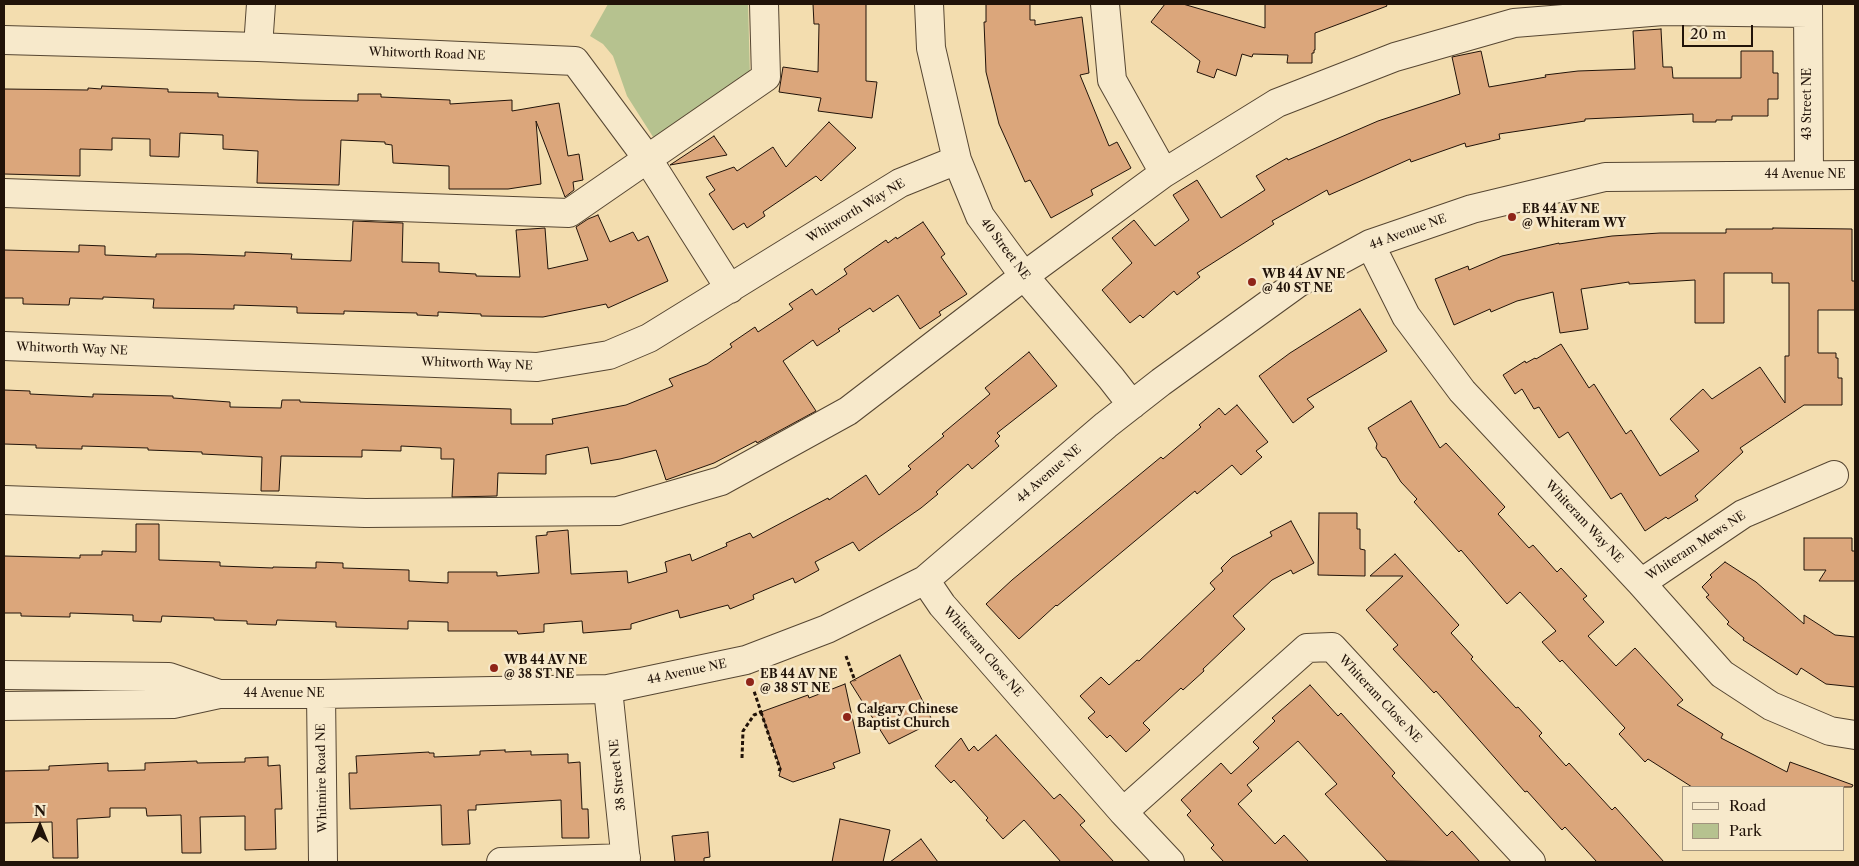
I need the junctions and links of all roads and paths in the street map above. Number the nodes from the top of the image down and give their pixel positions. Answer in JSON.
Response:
{"nodes":[{"id":1,"x":261,"y":4,"type":"edge"},
{"id":2,"x":764,"y":4,"type":"edge"},
{"id":3,"x":929,"y":4,"type":"edge"},
{"id":4,"x":1105,"y":4,"type":"edge"},
{"id":5,"x":1662,"y":8,"type":"edge"},
{"id":6,"x":1808,"y":9,"type":"edge"},
{"id":7,"x":4,"y":40,"type":"edge"},
{"id":8,"x":258,"y":47,"type":"junction"},
{"id":9,"x":647,"y":158,"type":"junction"},
{"id":10,"x":957,"y":160,"type":"junction"},
{"id":11,"x":1164,"y":173,"type":"junction"},
{"id":12,"x":1809,"y":174,"type":"junction"},
{"id":13,"x":1855,"y":175,"type":"edge"},
{"id":14,"x":4,"y":193,"type":"edge"},
{"id":15,"x":1370,"y":244,"type":"junction"},
{"id":16,"x":1024,"y":276,"type":"junction"},
{"id":17,"x":730,"y":288,"type":"junction"},
{"id":18,"x":4,"y":346,"type":"edge"},
{"id":19,"x":1132,"y":405,"type":"junction"},
{"id":20,"x":1834,"y":475,"type":"dead end"},
{"id":21,"x":4,"y":500,"type":"edge"},
{"id":22,"x":925,"y":580,"type":"junction"},
{"id":23,"x":1641,"y":583,"type":"junction"},
{"id":24,"x":846,"y":656,"type":"dead end"},
{"id":25,"x":4,"y":675,"type":"edge"},
{"id":26,"x":855,"y":681,"type":"dead end"},
{"id":27,"x":608,"y":688,"type":"junction"},
{"id":28,"x":754,"y":691,"type":"dead end"},
{"id":29,"x":219,"y":694,"type":"junction"},
{"id":30,"x":321,"y":694,"type":"junction"},
{"id":31,"x":4,"y":706,"type":"edge"},
{"id":32,"x":761,"y":712,"type":"junction"},
{"id":33,"x":1855,"y":735,"type":"edge"},
{"id":34,"x":742,"y":758,"type":"dead end"},
{"id":35,"x":778,"y":773,"type":"dead end"},
{"id":36,"x":1123,"y":812,"type":"junction"},
{"id":37,"x":626,"y":860,"type":"edge"},
{"id":38,"x":322,"y":862,"type":"edge"},
{"id":39,"x":501,"y":862,"type":"edge"},
{"id":40,"x":1170,"y":862,"type":"edge"},
{"id":41,"x":1531,"y":862,"type":"edge"}],
"edges":[{"from":1,"to":8,"type":"street"},
{"from":2,"to":9,"type":"street"},
{"from":3,"to":10,"type":"street","name":"40 Street NE"},
{"from":4,"to":11,"type":"street"},
{"from":5,"to":6,"type":"street"},
{"from":5,"to":11,"type":"street"},
{"from":6,"to":12,"type":"street","name":"43 Street NE"},
{"from":7,"to":8,"type":"street","name":"Whitworth Road NE"},
{"from":8,"to":9,"type":"street","name":"Whitworth Road NE"},
{"from":9,"to":14,"type":"street"},
{"from":9,"to":17,"type":"street","name":"Whitworth Road NE"},
{"from":10,"to":16,"type":"street","name":"40 Street NE"},
{"from":10,"to":17,"type":"street","name":"Whitworth Way NE"},
{"from":11,"to":16,"type":"street"},
{"from":12,"to":13,"type":"street","name":"44 Avenue NE"},
{"from":12,"to":15,"type":"street","name":"44 Avenue NE"},
{"from":15,"to":19,"type":"street","name":"44 Avenue NE"},
{"from":15,"to":23,"type":"street","name":"Whiteram Way NE"},
{"from":16,"to":19,"type":"street","name":"40 Street NE"},
{"from":16,"to":21,"type":"street"},
{"from":17,"to":18,"type":"street","name":"Whitworth Way NE"},
{"from":19,"to":22,"type":"street","name":"44 Avenue NE"},
{"from":20,"to":23,"type":"street","name":"Whiteram Mews NE"},
{"from":22,"to":27,"type":"street","name":"44 Avenue NE"},
{"from":22,"to":36,"type":"street","name":"Whiteram Close NE"},
{"from":23,"to":33,"type":"street","name":"Whiteram Way NE"},
{"from":24,"to":26,"type":"path"},
{"from":25,"to":29,"type":"street","name":"44 Avenue NE"},
{"from":27,"to":30,"type":"street","name":"44 Avenue NE"},
{"from":27,"to":37,"type":"street","name":"38 Street NE"},
{"from":28,"to":32,"type":"path"},
{"from":29,"to":30,"type":"street","name":"44 Avenue NE"},
{"from":29,"to":31,"type":"street","name":"44 Avenue NE"},
{"from":30,"to":38,"type":"street","name":"Whitmire Road NE"},
{"from":32,"to":34,"type":"path"},
{"from":32,"to":35,"type":"path"},
{"from":36,"to":40,"type":"street","name":"Whiteram Close NE"},
{"from":36,"to":41,"type":"street","name":"Whiteram Close NE"},
{"from":37,"to":39,"type":"street"}]}
